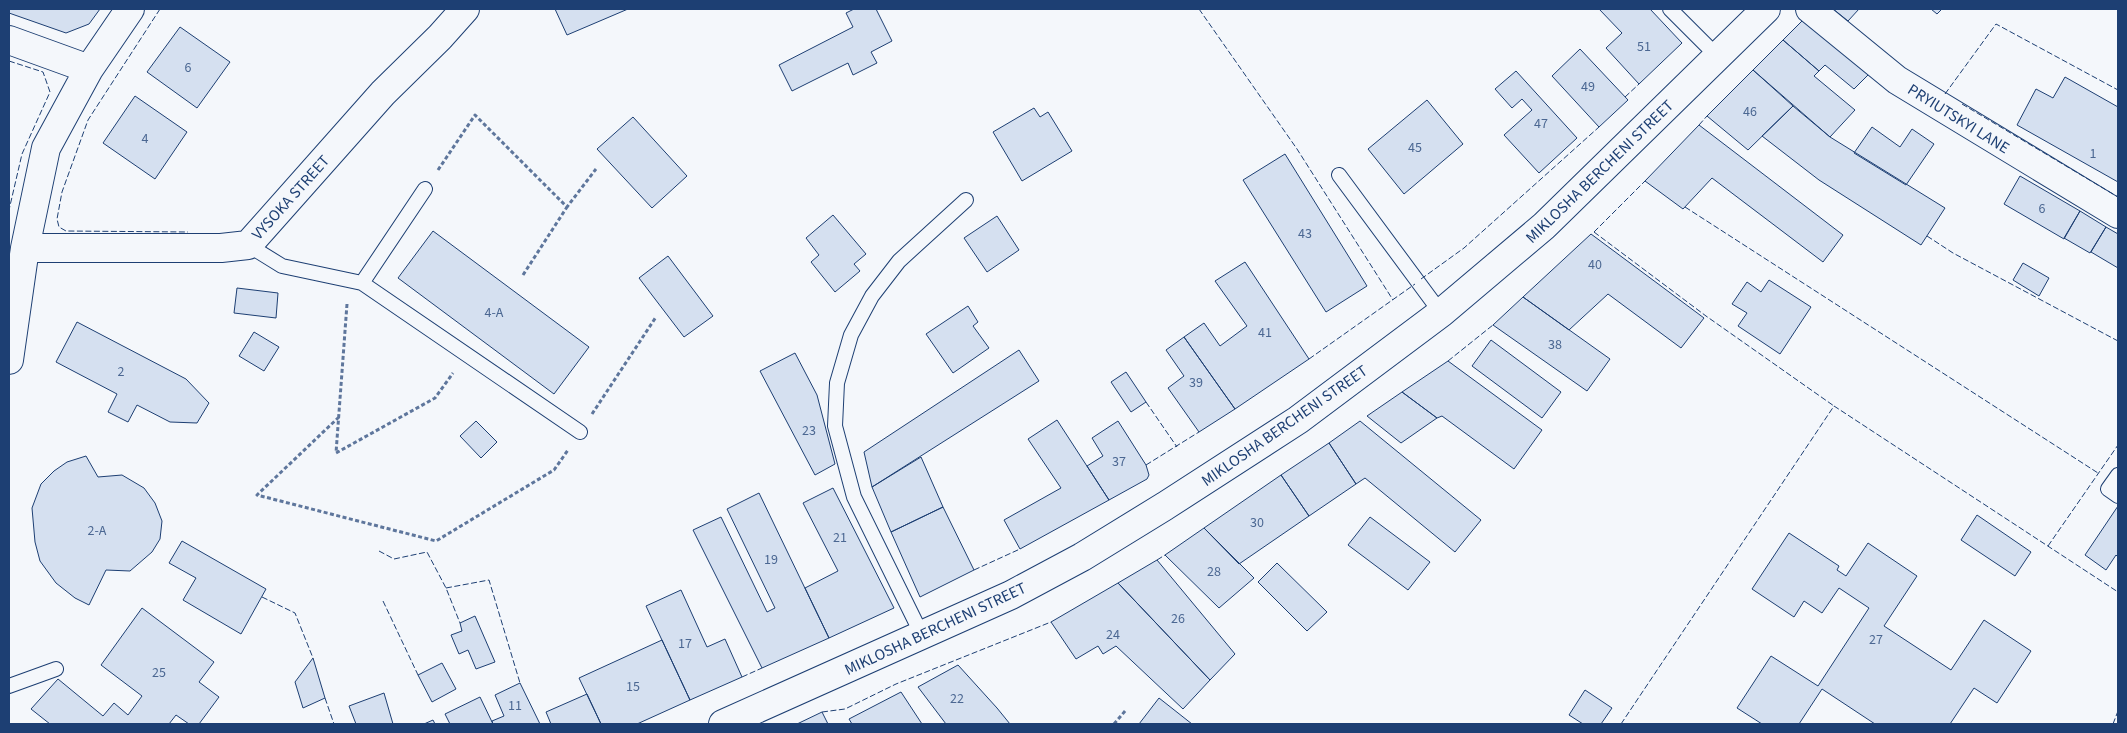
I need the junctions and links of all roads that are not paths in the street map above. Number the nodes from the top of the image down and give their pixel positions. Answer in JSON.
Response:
{"nodes":[{"id":1,"x":130,"y":9,"type":"edge"},
{"id":2,"x":465,"y":9,"type":"edge"},
{"id":3,"x":1670,"y":9,"type":"edge"},
{"id":4,"x":1766,"y":9,"type":"edge"},
{"id":5,"x":1810,"y":9,"type":"edge"},
{"id":6,"x":9,"y":40,"type":"edge"},
{"id":7,"x":1718,"y":57,"type":"junction"},
{"id":8,"x":90,"y":68,"type":"junction"},
{"id":9,"x":1339,"y":175,"type":"dead end"},
{"id":10,"x":425,"y":189,"type":"road end"},
{"id":11,"x":966,"y":200,"type":"dead end"},
{"id":12,"x":2118,"y":214,"type":"edge"},
{"id":13,"x":248,"y":245,"type":"junction"},
{"id":14,"x":25,"y":248,"type":"junction"},
{"id":15,"x":362,"y":283,"type":"junction"},
{"id":16,"x":1441,"y":313,"type":"junction"},
{"id":17,"x":9,"y":360,"type":"edge"},
{"id":18,"x":580,"y":432,"type":"road end"},
{"id":19,"x":2118,"y":474,"type":"edge"},
{"id":20,"x":2118,"y":496,"type":"edge"},
{"id":21,"x":922,"y":635,"type":"junction"},
{"id":22,"x":56,"y":669,"type":"dead end"},
{"id":23,"x":9,"y":686,"type":"edge"},
{"id":24,"x":724,"y":724,"type":"edge"}],
"edges":[{"from":1,"to":8,"type":"street"},
{"from":2,"to":13,"type":"street","name":"VYSOKA STREET"},
{"from":3,"to":7,"type":"lane"},
{"from":4,"to":7,"type":"street","name":"MIKLOSHA BERCHENI STREET"},
{"from":5,"to":12,"type":"street","name":"PRYIUTSKYI LANE"},
{"from":6,"to":8,"type":"street"},
{"from":7,"to":16,"type":"street","name":"MIKLOSHA BERCHENI STREET"},
{"from":8,"to":14,"type":"street"},
{"from":9,"to":16,"type":"lane"},
{"from":10,"to":15,"type":"lane"},
{"from":11,"to":21,"type":"lane"},
{"from":13,"to":14,"type":"street","name":"VYSOKA STREET"},
{"from":13,"to":15,"type":"lane"},
{"from":14,"to":17,"type":"street"},
{"from":15,"to":18,"type":"lane"},
{"from":16,"to":21,"type":"street","name":"MIKLOSHA BERCHENI STREET"},
{"from":19,"to":20,"type":"lane"},
{"from":21,"to":24,"type":"street","name":"MIKLOSHA BERCHENI STREET"},
{"from":22,"to":23,"type":"lane"}]}
